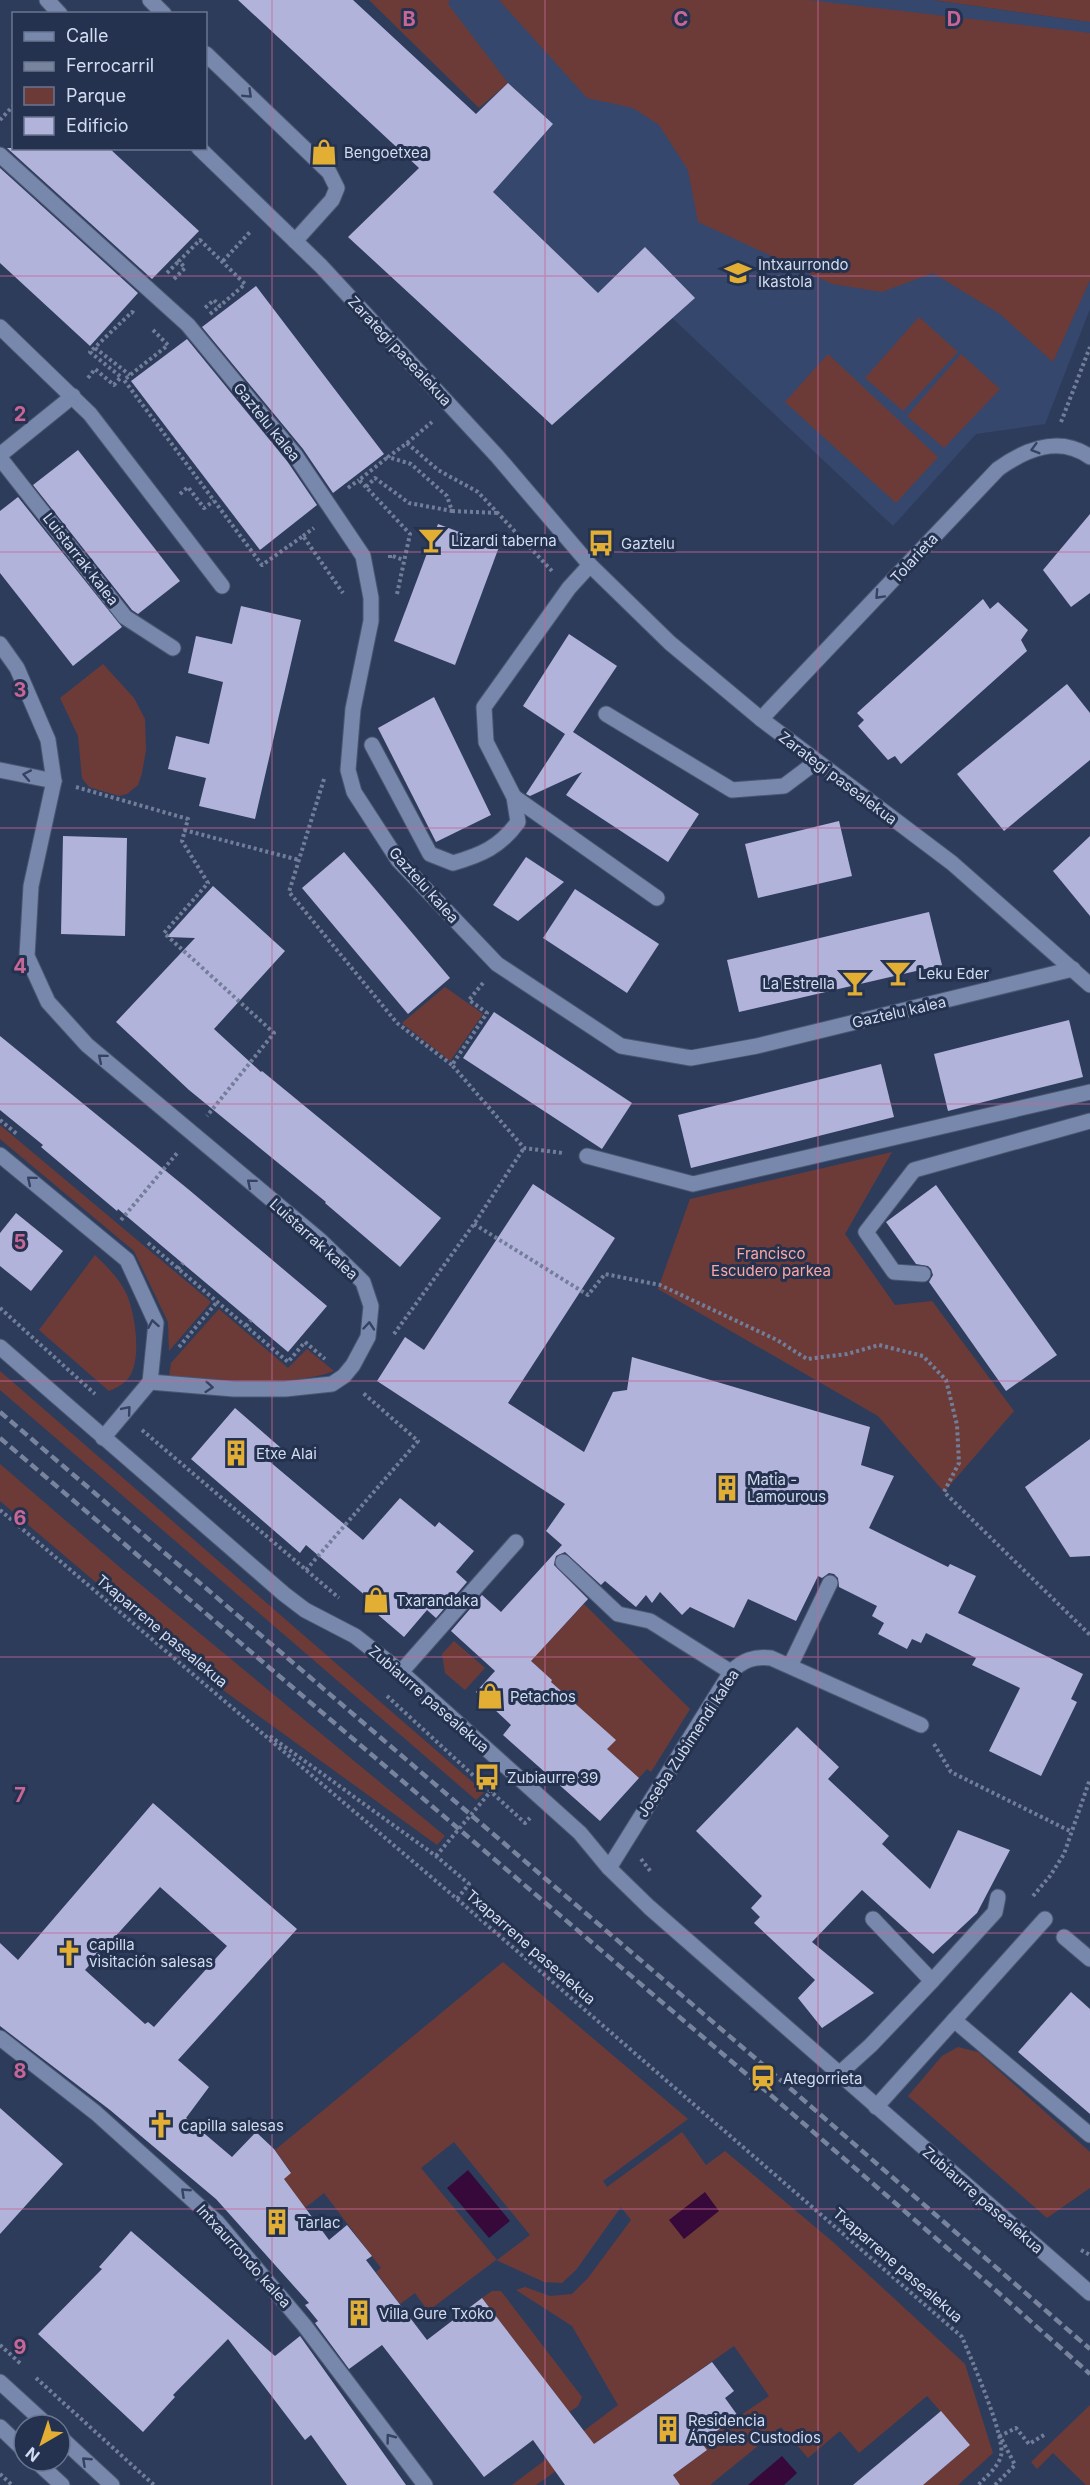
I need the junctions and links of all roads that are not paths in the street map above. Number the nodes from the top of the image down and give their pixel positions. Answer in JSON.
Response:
{"nodes":[{"id":1,"x":47,"y":0,"type":"edge"},
{"id":2,"x":150,"y":0,"type":"edge"},
{"id":3,"x":58,"y":12,"type":"edge"},
{"id":4,"x":162,"y":12,"type":"edge"},
{"id":5,"x":207,"y":55,"type":"edge"},
{"id":6,"x":201,"y":150,"type":"edge"},
{"id":7,"x":0,"y":155,"type":"edge"},
{"id":8,"x":295,"y":241,"type":"junction"},
{"id":9,"x":0,"y":327,"type":"edge"},
{"id":10,"x":73,"y":396,"type":"junction"},
{"id":11,"x":0,"y":456,"type":"edge"},
{"id":12,"x":1090,"y":457,"type":"edge"},
{"id":13,"x":590,"y":565,"type":"junction"},
{"id":14,"x":222,"y":586,"type":"dead end"},
{"id":15,"x":0,"y":644,"type":"edge"},
{"id":16,"x":173,"y":648,"type":"dead end"},
{"id":17,"x":606,"y":714,"type":"dead end"},
{"id":18,"x":761,"y":719,"type":"junction"},
{"id":19,"x":372,"y":745,"type":"dead end"},
{"id":20,"x":816,"y":762,"type":"junction"},
{"id":21,"x":0,"y":770,"type":"edge"},
{"id":22,"x":54,"y":781,"type":"junction"},
{"id":23,"x":514,"y":797,"type":"junction"},
{"id":24,"x":657,"y":898,"type":"dead end"},
{"id":25,"x":1073,"y":969,"type":"junction"},
{"id":26,"x":1090,"y":985,"type":"edge"},
{"id":27,"x":1090,"y":1092,"type":"edge"},
{"id":28,"x":1090,"y":1121,"type":"edge"},
{"id":29,"x":0,"y":1155,"type":"edge"},
{"id":30,"x":588,"y":1156,"type":"road end"},
{"id":31,"x":923,"y":1274,"type":"dead end"},
{"id":32,"x":0,"y":1347,"type":"edge"},
{"id":33,"x":150,"y":1382,"type":"junction"},
{"id":34,"x":104,"y":1438,"type":"junction"},
{"id":35,"x":516,"y":1542,"type":"dead end"},
{"id":36,"x":563,"y":1562,"type":"dead end"},
{"id":37,"x":831,"y":1583,"type":"dead end"},
{"id":38,"x":790,"y":1666,"type":"junction"},
{"id":39,"x":401,"y":1672,"type":"junction"},
{"id":40,"x":731,"y":1672,"type":"junction"},
{"id":41,"x":921,"y":1725,"type":"road end"},
{"id":42,"x":609,"y":1868,"type":"junction"},
{"id":43,"x":998,"y":1897,"type":"dead end"},
{"id":44,"x":873,"y":1919,"type":"dead end"},
{"id":45,"x":1045,"y":1919,"type":"dead end"},
{"id":46,"x":1064,"y":1936,"type":"dead end"},
{"id":47,"x":1090,"y":1959,"type":"edge"},
{"id":48,"x":932,"y":1981,"type":"junction"},
{"id":49,"x":954,"y":2020,"type":"junction"},
{"id":50,"x":0,"y":2038,"type":"edge"},
{"id":51,"x":838,"y":2074,"type":"junction"},
{"id":52,"x":876,"y":2107,"type":"junction"},
{"id":53,"x":1090,"y":2135,"type":"edge"},
{"id":54,"x":1090,"y":2293,"type":"edge"},
{"id":55,"x":0,"y":2382,"type":"edge"},
{"id":56,"x":34,"y":2413,"type":"edge"},
{"id":57,"x":0,"y":2427,"type":"edge"},
{"id":58,"x":12,"y":2438,"type":"edge"},
{"id":59,"x":72,"y":2448,"type":"edge"},
{"id":60,"x":49,"y":2473,"type":"edge"},
{"id":61,"x":62,"y":2485,"type":"edge"},
{"id":62,"x":112,"y":2485,"type":"edge"},
{"id":63,"x":425,"y":2485,"type":"edge"}],
"edges":[{"from":1,"to":3,"type":"street"},
{"from":2,"to":4,"type":"street"},
{"from":5,"to":8,"type":"street","one_way":true},
{"from":6,"to":8,"type":"street","name":"Zarategi pasealekua"},
{"from":7,"to":25,"type":"street","name":"Gaztelu kalea"},
{"from":8,"to":13,"type":"street","name":"Zarategi pasealekua"},
{"from":9,"to":10,"type":"street"},
{"from":10,"to":11,"type":"street","name":"Luistarrak kalea"},
{"from":10,"to":14,"type":"street"},
{"from":11,"to":16,"type":"street","name":"Luistarrak kalea"},
{"from":12,"to":18,"type":"street","name":"Tolarieta","one_way":true},
{"from":13,"to":18,"type":"street","name":"Zarategi pasealekua"},
{"from":13,"to":23,"type":"street"},
{"from":15,"to":22,"type":"street","name":"Luistarrak kalea"},
{"from":17,"to":20,"type":"street"},
{"from":18,"to":20,"type":"street","name":"Zarategi pasealekua"},
{"from":19,"to":23,"type":"street"},
{"from":20,"to":25,"type":"street","name":"Zarategi pasealekua"},
{"from":22,"to":21,"type":"street","one_way":true},
{"from":33,"to":22,"type":"street","name":"Luistarrak kalea","one_way":true},
{"from":23,"to":24,"type":"street"},
{"from":25,"to":26,"type":"street","name":"Zarategi pasealekua"},
{"from":27,"to":30,"type":"street"},
{"from":28,"to":31,"type":"street"},
{"from":33,"to":29,"type":"street","one_way":true},
{"from":32,"to":34,"type":"street","name":"Zubiaurre pasealekua"},
{"from":34,"to":33,"type":"street","one_way":true},
{"from":34,"to":39,"type":"street","name":"Zubiaurre pasealekua"},
{"from":35,"to":39,"type":"street"},
{"from":36,"to":40,"type":"street"},
{"from":37,"to":38,"type":"street"},
{"from":38,"to":40,"type":"street","name":"Joseba Zubimendi kalea"},
{"from":38,"to":41,"type":"street","name":"Joseba Zubimendi kalea"},
{"from":39,"to":42,"type":"street","name":"Zubiaurre pasealekua"},
{"from":40,"to":42,"type":"street","name":"Joseba Zubimendi kalea"},
{"from":42,"to":51,"type":"street","name":"Zubiaurre pasealekua"},
{"from":43,"to":48,"type":"street"},
{"from":44,"to":48,"type":"street"},
{"from":45,"to":49,"type":"street"},
{"from":46,"to":47,"type":"street"},
{"from":48,"to":51,"type":"street"},
{"from":49,"to":52,"type":"street"},
{"from":49,"to":53,"type":"street"},
{"from":63,"to":50,"type":"street","name":"Intxaurrondo kalea","one_way":true},
{"from":51,"to":52,"type":"street","name":"Zubiaurre pasealekua"},
{"from":52,"to":54,"type":"street","name":"Zubiaurre pasealekua"},
{"from":55,"to":56,"type":"street"},
{"from":57,"to":58,"type":"street"},
{"from":62,"to":59,"type":"street","one_way":true},
{"from":60,"to":61,"type":"street"}]}
